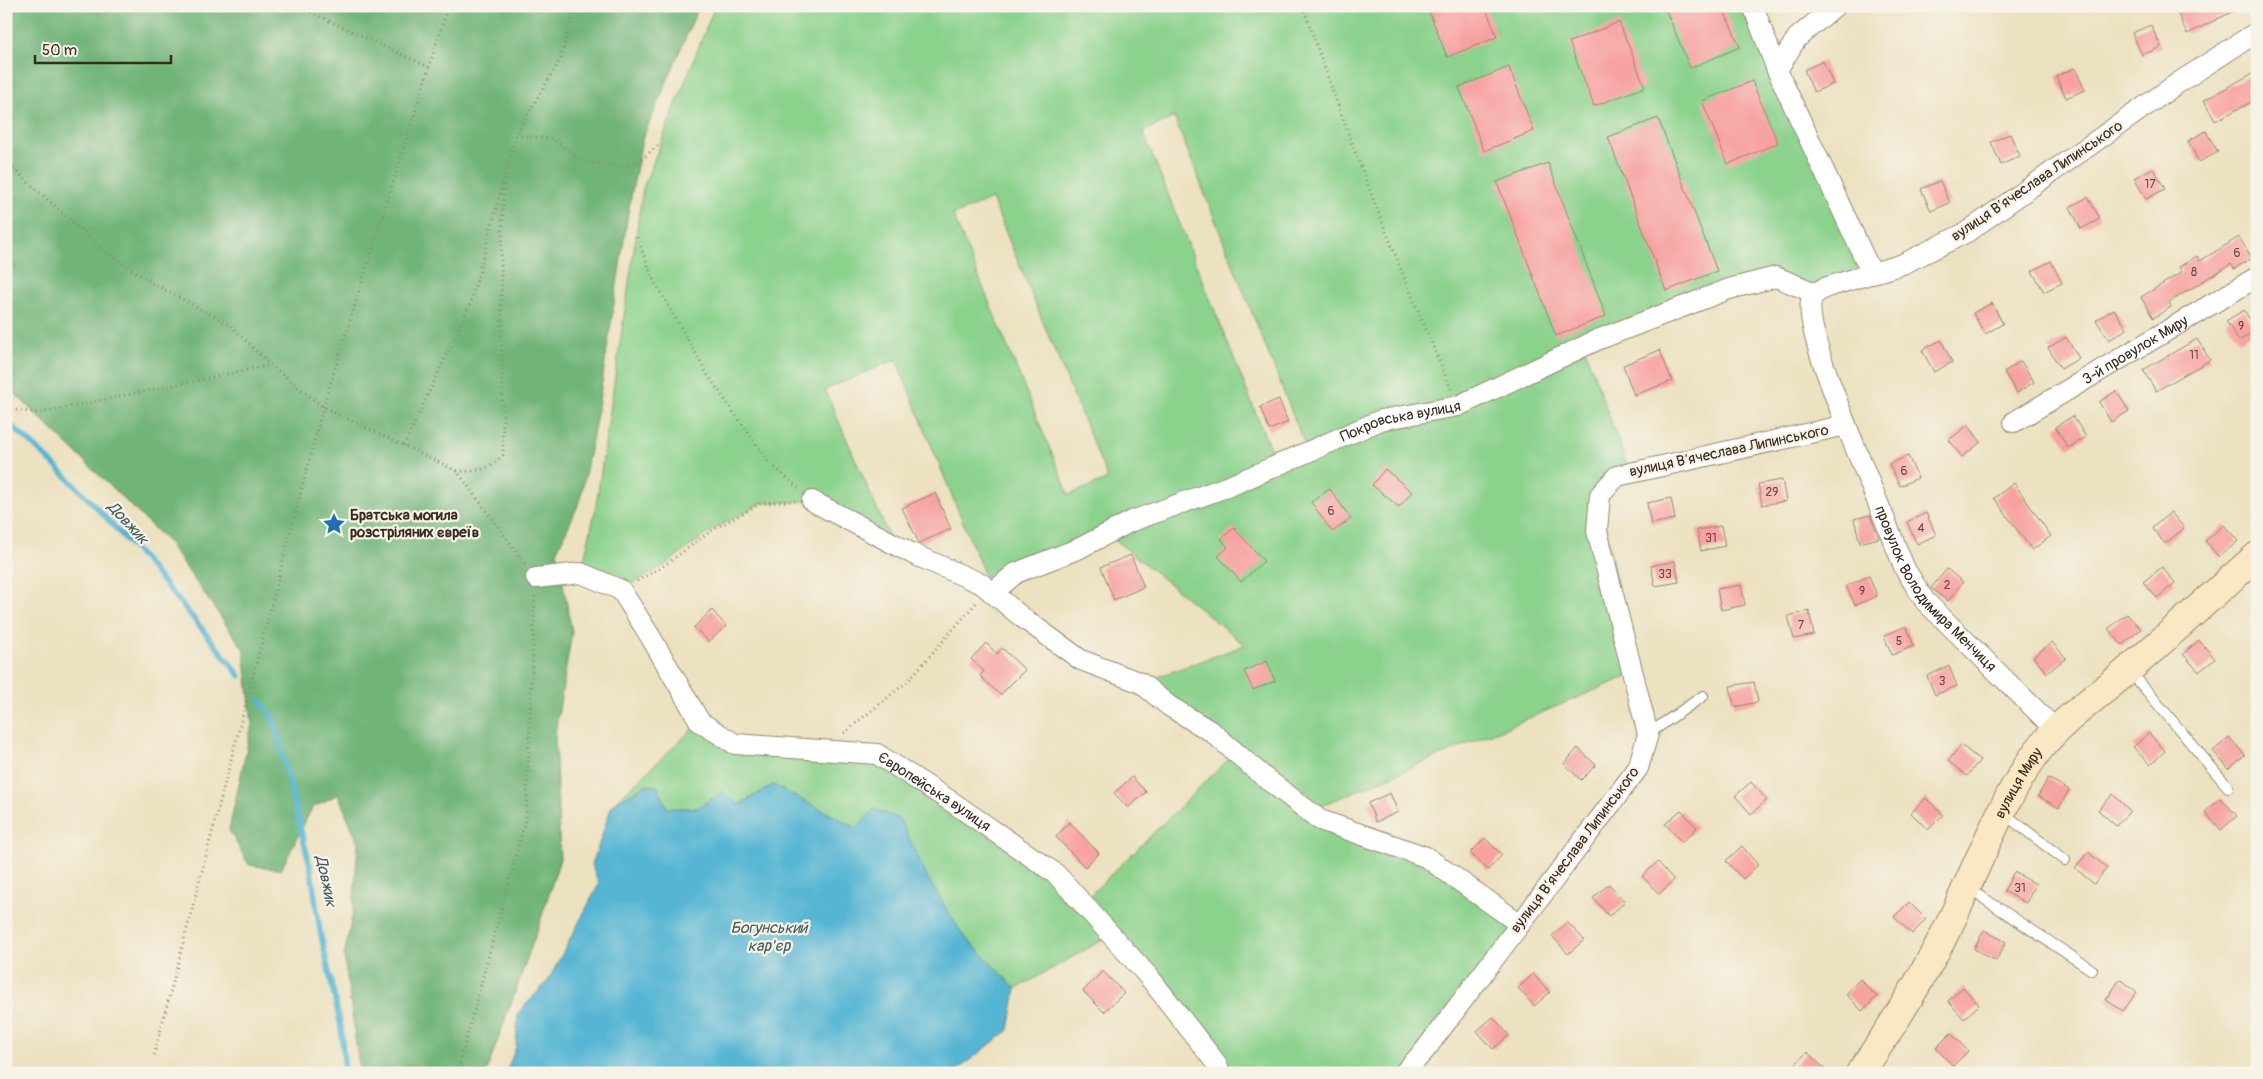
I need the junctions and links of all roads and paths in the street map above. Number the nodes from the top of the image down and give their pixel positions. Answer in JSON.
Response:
{"nodes":[{"id":1,"x":297,"y":6,"type":"edge"},
{"id":2,"x":448,"y":6,"type":"edge"},
{"id":3,"x":574,"y":6,"type":"edge"},
{"id":4,"x":1303,"y":6,"type":"edge"},
{"id":5,"x":1753,"y":6,"type":"edge"},
{"id":6,"x":1835,"y":6,"type":"edge"},
{"id":7,"x":2257,"y":32,"type":"edge"},
{"id":8,"x":429,"y":67,"type":"junction"},
{"id":9,"x":1777,"y":70,"type":"junction"},
{"id":10,"x":516,"y":135,"type":"junction"},
{"id":11,"x":660,"y":144,"type":"dead end"},
{"id":12,"x":6,"y":162,"type":"edge"},
{"id":13,"x":505,"y":176,"type":"junction"},
{"id":14,"x":637,"y":237,"type":"dead end"},
{"id":15,"x":1872,"y":274,"type":"junction"},
{"id":16,"x":2257,"y":277,"type":"edge"},
{"id":17,"x":1815,"y":293,"type":"junction"},
{"id":18,"x":270,"y":365,"type":"junction"},
{"id":19,"x":1458,"y":406,"type":"junction"},
{"id":20,"x":324,"y":407,"type":"junction"},
{"id":21,"x":6,"y":408,"type":"edge"},
{"id":22,"x":2014,"y":422,"type":"dead end"},
{"id":23,"x":1846,"y":425,"type":"junction"},
{"id":24,"x":404,"y":446,"type":"junction"},
{"id":25,"x":457,"y":471,"type":"junction"},
{"id":26,"x":812,"y":500,"type":"junction"},
{"id":27,"x":2257,"y":556,"type":"edge"},
{"id":28,"x":536,"y":578,"type":"junction"},
{"id":29,"x":621,"y":590,"type":"junction"},
{"id":30,"x":992,"y":593,"type":"junction"},
{"id":31,"x":2129,"y":670,"type":"junction"},
{"id":32,"x":1703,"y":696,"type":"dead end"},
{"id":33,"x":2056,"y":730,"type":"junction"},
{"id":34,"x":1648,"y":734,"type":"junction"},
{"id":35,"x":824,"y":750,"type":"junction"},
{"id":36,"x":2228,"y":787,"type":"dead end"},
{"id":37,"x":2002,"y":812,"type":"junction"},
{"id":38,"x":2065,"y":860,"type":"dead end"},
{"id":39,"x":1967,"y":887,"type":"junction"},
{"id":40,"x":1520,"y":924,"type":"junction"},
{"id":41,"x":2092,"y":970,"type":"dead end"},
{"id":42,"x":154,"y":1056,"type":"dead end"},
{"id":43,"x":456,"y":1073,"type":"edge"},
{"id":44,"x":1220,"y":1073,"type":"edge"},
{"id":45,"x":1404,"y":1073,"type":"edge"},
{"id":46,"x":1860,"y":1073,"type":"edge"}],
"edges":[{"from":1,"to":8,"type":"path"},
{"from":2,"to":8,"type":"path"},
{"from":3,"to":10,"type":"path"},
{"from":4,"to":19,"type":"path"},
{"from":5,"to":9,"type":"street"},
{"from":6,"to":9,"type":"street"},
{"from":7,"to":15,"type":"street","name":"вулиця Вʼячеслава Липинського"},
{"from":8,"to":20,"type":"path"},
{"from":9,"to":15,"type":"street"},
{"from":10,"to":11,"type":"path"},
{"from":10,"to":13,"type":"path"},
{"from":12,"to":18,"type":"path"},
{"from":13,"to":24,"type":"path"},
{"from":13,"to":25,"type":"path"},
{"from":14,"to":26,"type":"path"},
{"from":15,"to":17,"type":"street","name":"вулиця Вʼячеслава Липинського"},
{"from":16,"to":22,"type":"street","name":"3-й провулок Миру"},
{"from":17,"to":19,"type":"street","name":"Покровська вулиця"},
{"from":17,"to":23,"type":"street","name":"вулиця Вʼячеслава Липинського"},
{"from":18,"to":20,"type":"path"},
{"from":18,"to":21,"type":"path"},
{"from":19,"to":30,"type":"street","name":"Покровська вулиця"},
{"from":20,"to":24,"type":"path"},
{"from":20,"to":42,"type":"path"},
{"from":23,"to":33,"type":"street","name":"провулок Володимира Менчиця"},
{"from":23,"to":34,"type":"street","name":"вулиця Вʼячеслава Липинського"},
{"from":24,"to":25,"type":"path"},
{"from":25,"to":28,"type":"path"},
{"from":26,"to":29,"type":"path"},
{"from":26,"to":30,"type":"street"},
{"from":27,"to":31,"type":"street","name":"вулиця Миру"},
{"from":28,"to":29,"type":"street"},
{"from":28,"to":43,"type":"path"},
{"from":29,"to":35,"type":"street","name":"Європейська вулиця"},
{"from":30,"to":35,"type":"path"},
{"from":30,"to":40,"type":"street"},
{"from":31,"to":33,"type":"street","name":"вулиця Миру"},
{"from":31,"to":36,"type":"lane"},
{"from":32,"to":34,"type":"lane"},
{"from":33,"to":37,"type":"street","name":"вулиця Миру"},
{"from":34,"to":40,"type":"street","name":"вулиця Вʼячеслава Липинського"},
{"from":35,"to":44,"type":"street","name":"Європейська вулиця"},
{"from":37,"to":38,"type":"lane"},
{"from":37,"to":39,"type":"street","name":"вулиця Миру"},
{"from":39,"to":41,"type":"lane"},
{"from":39,"to":46,"type":"street","name":"вулиця Миру"},
{"from":40,"to":45,"type":"street","name":"вулиця Вʼячеслава Липинського"}]}
